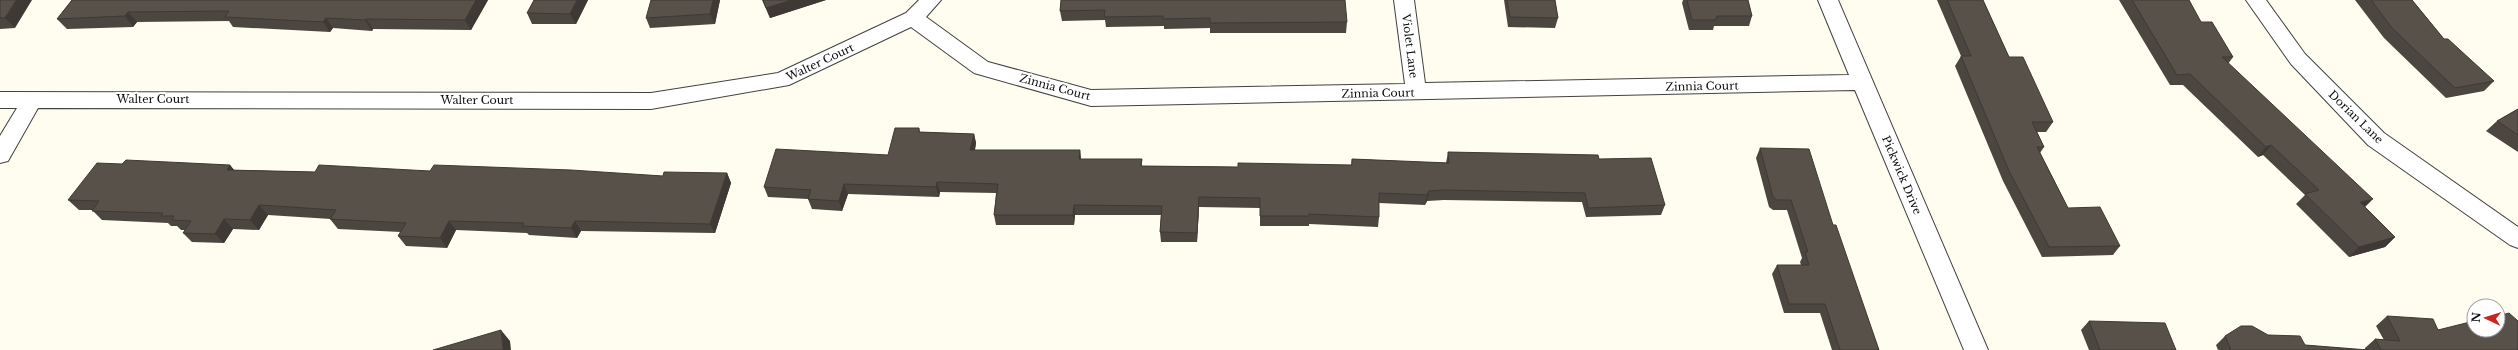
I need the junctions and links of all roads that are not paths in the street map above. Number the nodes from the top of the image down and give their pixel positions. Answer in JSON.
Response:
{"nodes":[{"id":1,"x":931,"y":0,"type":"edge"},
{"id":2,"x":1404,"y":0,"type":"edge"},
{"id":3,"x":1828,"y":0,"type":"edge"},
{"id":4,"x":2256,"y":0,"type":"edge"},
{"id":5,"x":913,"y":18,"type":"junction"},
{"id":6,"x":1862,"y":82,"type":"junction"},
{"id":7,"x":1416,"y":92,"type":"junction"},
{"id":8,"x":33,"y":99,"type":"junction"},
{"id":9,"x":0,"y":100,"type":"edge"},
{"id":10,"x":0,"y":155,"type":"edge"},
{"id":11,"x":2518,"y":239,"type":"edge"},
{"id":12,"x":1976,"y":350,"type":"edge"}],
"edges":[{"from":1,"to":5,"type":"street","name":"Walter Court"},
{"from":2,"to":7,"type":"street","name":"Violet Lane"},
{"from":3,"to":6,"type":"street","name":"Pickwick Drive"},
{"from":4,"to":11,"type":"street","name":"Dorian Lane"},
{"from":5,"to":7,"type":"street","name":"Zinnia Court"},
{"from":5,"to":8,"type":"street","name":"Walter Court"},
{"from":6,"to":7,"type":"street","name":"Zinnia Court"},
{"from":6,"to":12,"type":"street","name":"Pickwick Drive"},
{"from":8,"to":9,"type":"street","name":"Walter Court"},
{"from":8,"to":10,"type":"street"}]}
